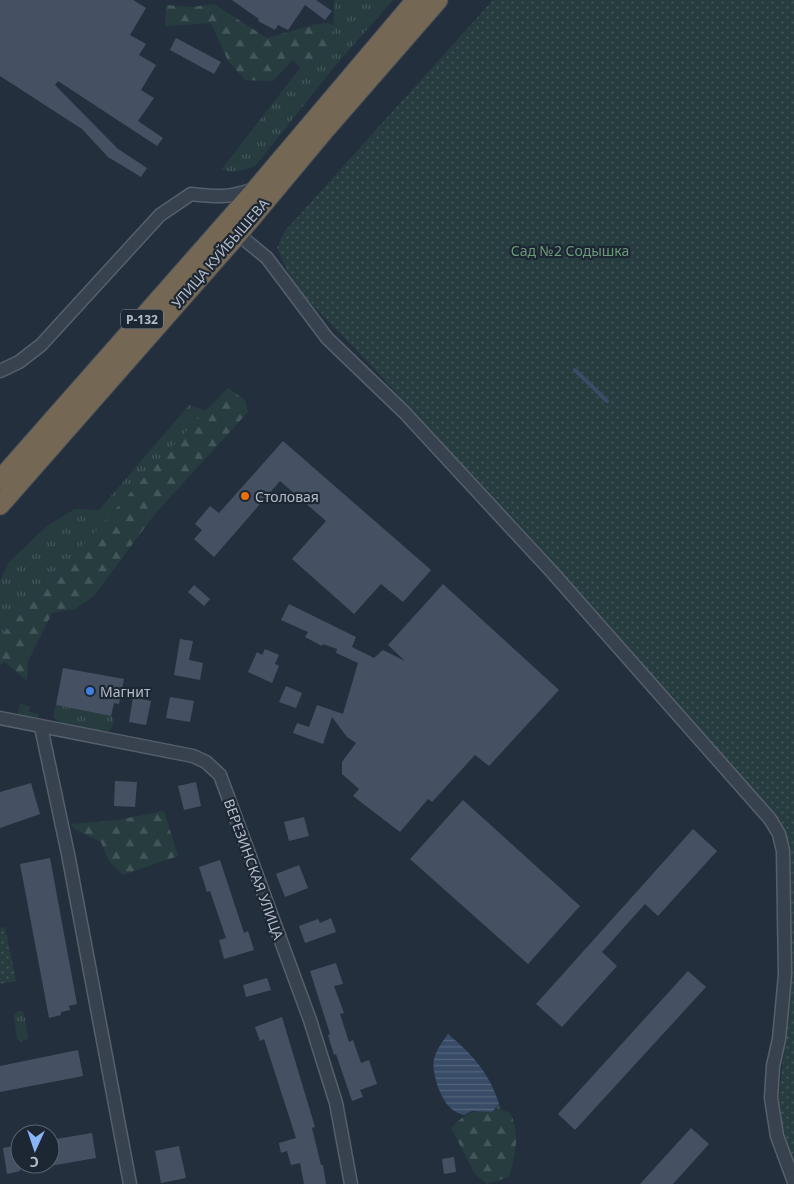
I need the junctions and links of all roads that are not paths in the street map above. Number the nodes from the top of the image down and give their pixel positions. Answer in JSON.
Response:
{"nodes":[{"id":1,"x":416,"y":0,"type":"edge"},
{"id":2,"x":438,"y":0,"type":"edge"},
{"id":3,"x":257,"y":188,"type":"junction"},
{"id":4,"x":238,"y":234,"type":"junction"},
{"id":5,"x":0,"y":371,"type":"edge"},
{"id":6,"x":0,"y":480,"type":"edge"},
{"id":7,"x":0,"y":505,"type":"edge"},
{"id":8,"x":0,"y":718,"type":"edge"},
{"id":9,"x":41,"y":727,"type":"junction"},
{"id":10,"x":794,"y":1182,"type":"edge"},
{"id":11,"x":130,"y":1184,"type":"edge"},
{"id":12,"x":351,"y":1184,"type":"edge"}],
"edges":[{"from":1,"to":3,"type":"highway","name":"УЛИЦА КУЙБЫШЕВА","number":"Р-132"},
{"from":2,"to":4,"type":"highway","name":"УЛИЦА КУЙБЫШЕВА","number":"Р-132"},
{"from":3,"to":5,"type":"street"},
{"from":3,"to":6,"type":"highway","name":"УЛИЦА КУЙБЫШЕВА","number":"Р-132"},
{"from":4,"to":7,"type":"highway","name":"УЛИЦА КУЙБЫШЕВА","number":"Р-132"},
{"from":4,"to":10,"type":"street"},
{"from":8,"to":9,"type":"street","name":"ВЕРЕЗИНСКАЯ УЛИЦА"},
{"from":9,"to":11,"type":"street"},
{"from":9,"to":12,"type":"street","name":"ВЕРЕЗИНСКАЯ УЛИЦА"}]}
